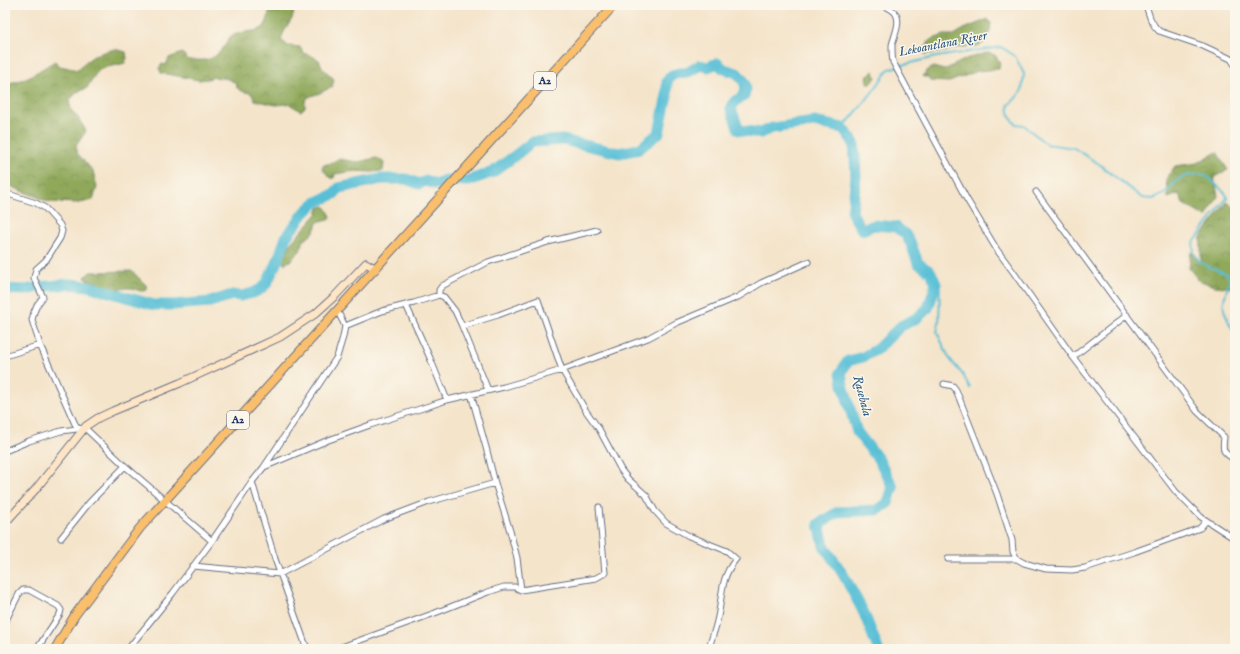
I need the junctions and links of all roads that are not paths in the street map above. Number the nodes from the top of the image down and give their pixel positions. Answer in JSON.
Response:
{"nodes":[{"id":1,"x":614,"y":5,"type":"edge"},
{"id":2,"x":882,"y":5,"type":"edge"},
{"id":3,"x":1146,"y":5,"type":"edge"},
{"id":4,"x":1235,"y":65,"type":"edge"},
{"id":5,"x":1036,"y":192,"type":"dead end"},
{"id":6,"x":5,"y":193,"type":"edge"},
{"id":7,"x":597,"y":230,"type":"dead end"},
{"id":8,"x":808,"y":262,"type":"dead end"},
{"id":9,"x":376,"y":269,"type":"junction"},
{"id":10,"x":438,"y":295,"type":"junction"},
{"id":11,"x":406,"y":305,"type":"junction"},
{"id":12,"x":338,"y":312,"type":"junction"},
{"id":13,"x":1127,"y":315,"type":"junction"},
{"id":14,"x":345,"y":326,"type":"junction"},
{"id":15,"x":462,"y":326,"type":"junction"},
{"id":16,"x":40,"y":345,"type":"junction"},
{"id":17,"x":5,"y":356,"type":"edge"},
{"id":18,"x":1073,"y":357,"type":"junction"},
{"id":19,"x":562,"y":370,"type":"junction"},
{"id":20,"x":944,"y":384,"type":"dead end"},
{"id":21,"x":488,"y":390,"type":"junction"},
{"id":22,"x":471,"y":394,"type":"junction"},
{"id":23,"x":447,"y":400,"type":"junction"},
{"id":24,"x":81,"y":428,"type":"junction"},
{"id":25,"x":5,"y":451,"type":"edge"},
{"id":26,"x":1235,"y":460,"type":"edge"},
{"id":27,"x":125,"y":466,"type":"junction"},
{"id":28,"x":264,"y":467,"type":"junction"},
{"id":29,"x":252,"y":482,"type":"junction"},
{"id":30,"x":494,"y":483,"type":"junction"},
{"id":31,"x":166,"y":501,"type":"junction"},
{"id":32,"x":599,"y":507,"type":"dead end"},
{"id":33,"x":1206,"y":521,"type":"junction"},
{"id":34,"x":5,"y":523,"type":"edge"},
{"id":35,"x":61,"y":538,"type":"dead end"},
{"id":36,"x":1235,"y":539,"type":"edge"},
{"id":37,"x":212,"y":541,"type":"junction"},
{"id":38,"x":948,"y":559,"type":"dead end"},
{"id":39,"x":1017,"y":559,"type":"junction"},
{"id":40,"x":193,"y":566,"type":"junction"},
{"id":41,"x":280,"y":574,"type":"junction"},
{"id":42,"x":521,"y":590,"type":"junction"},
{"id":43,"x":5,"y":622,"type":"edge"},
{"id":44,"x":37,"y":649,"type":"edge"},
{"id":45,"x":55,"y":649,"type":"edge"},
{"id":46,"x":128,"y":649,"type":"edge"},
{"id":47,"x":307,"y":649,"type":"edge"},
{"id":48,"x":336,"y":649,"type":"edge"},
{"id":49,"x":709,"y":649,"type":"edge"}],
"edges":[{"from":1,"to":9,"type":"main road","number":"A2"},
{"from":2,"to":18,"type":"street"},
{"from":3,"to":4,"type":"street"},
{"from":5,"to":13,"type":"street"},
{"from":6,"to":16,"type":"street"},
{"from":7,"to":10,"type":"street"},
{"from":8,"to":19,"type":"street"},
{"from":9,"to":12,"type":"main road","number":"A2"},
{"from":9,"to":24,"type":"street"},
{"from":10,"to":11,"type":"street"},
{"from":10,"to":15,"type":"street"},
{"from":11,"to":14,"type":"street"},
{"from":11,"to":23,"type":"street"},
{"from":12,"to":14,"type":"street"},
{"from":12,"to":31,"type":"main road","number":"A2"},
{"from":13,"to":18,"type":"street"},
{"from":13,"to":26,"type":"street"},
{"from":14,"to":28,"type":"street"},
{"from":15,"to":19,"type":"street"},
{"from":15,"to":21,"type":"street"},
{"from":16,"to":17,"type":"street"},
{"from":16,"to":24,"type":"street"},
{"from":18,"to":33,"type":"street"},
{"from":19,"to":21,"type":"street"},
{"from":19,"to":49,"type":"street"},
{"from":20,"to":39,"type":"street"},
{"from":21,"to":22,"type":"street"},
{"from":22,"to":23,"type":"street"},
{"from":22,"to":30,"type":"street"},
{"from":23,"to":28,"type":"street"},
{"from":24,"to":25,"type":"street"},
{"from":24,"to":27,"type":"street"},
{"from":24,"to":34,"type":"street"},
{"from":27,"to":31,"type":"street"},
{"from":27,"to":35,"type":"street"},
{"from":28,"to":29,"type":"street"},
{"from":29,"to":37,"type":"street"},
{"from":29,"to":41,"type":"street"},
{"from":30,"to":41,"type":"street"},
{"from":30,"to":42,"type":"street"},
{"from":31,"to":37,"type":"street"},
{"from":31,"to":45,"type":"main road","number":"A2"},
{"from":32,"to":42,"type":"street"},
{"from":33,"to":36,"type":"street"},
{"from":33,"to":39,"type":"street"},
{"from":37,"to":40,"type":"street"},
{"from":38,"to":39,"type":"street"},
{"from":40,"to":41,"type":"street"},
{"from":40,"to":46,"type":"street"},
{"from":41,"to":47,"type":"street"},
{"from":42,"to":48,"type":"street"},
{"from":43,"to":44,"type":"street"}]}
